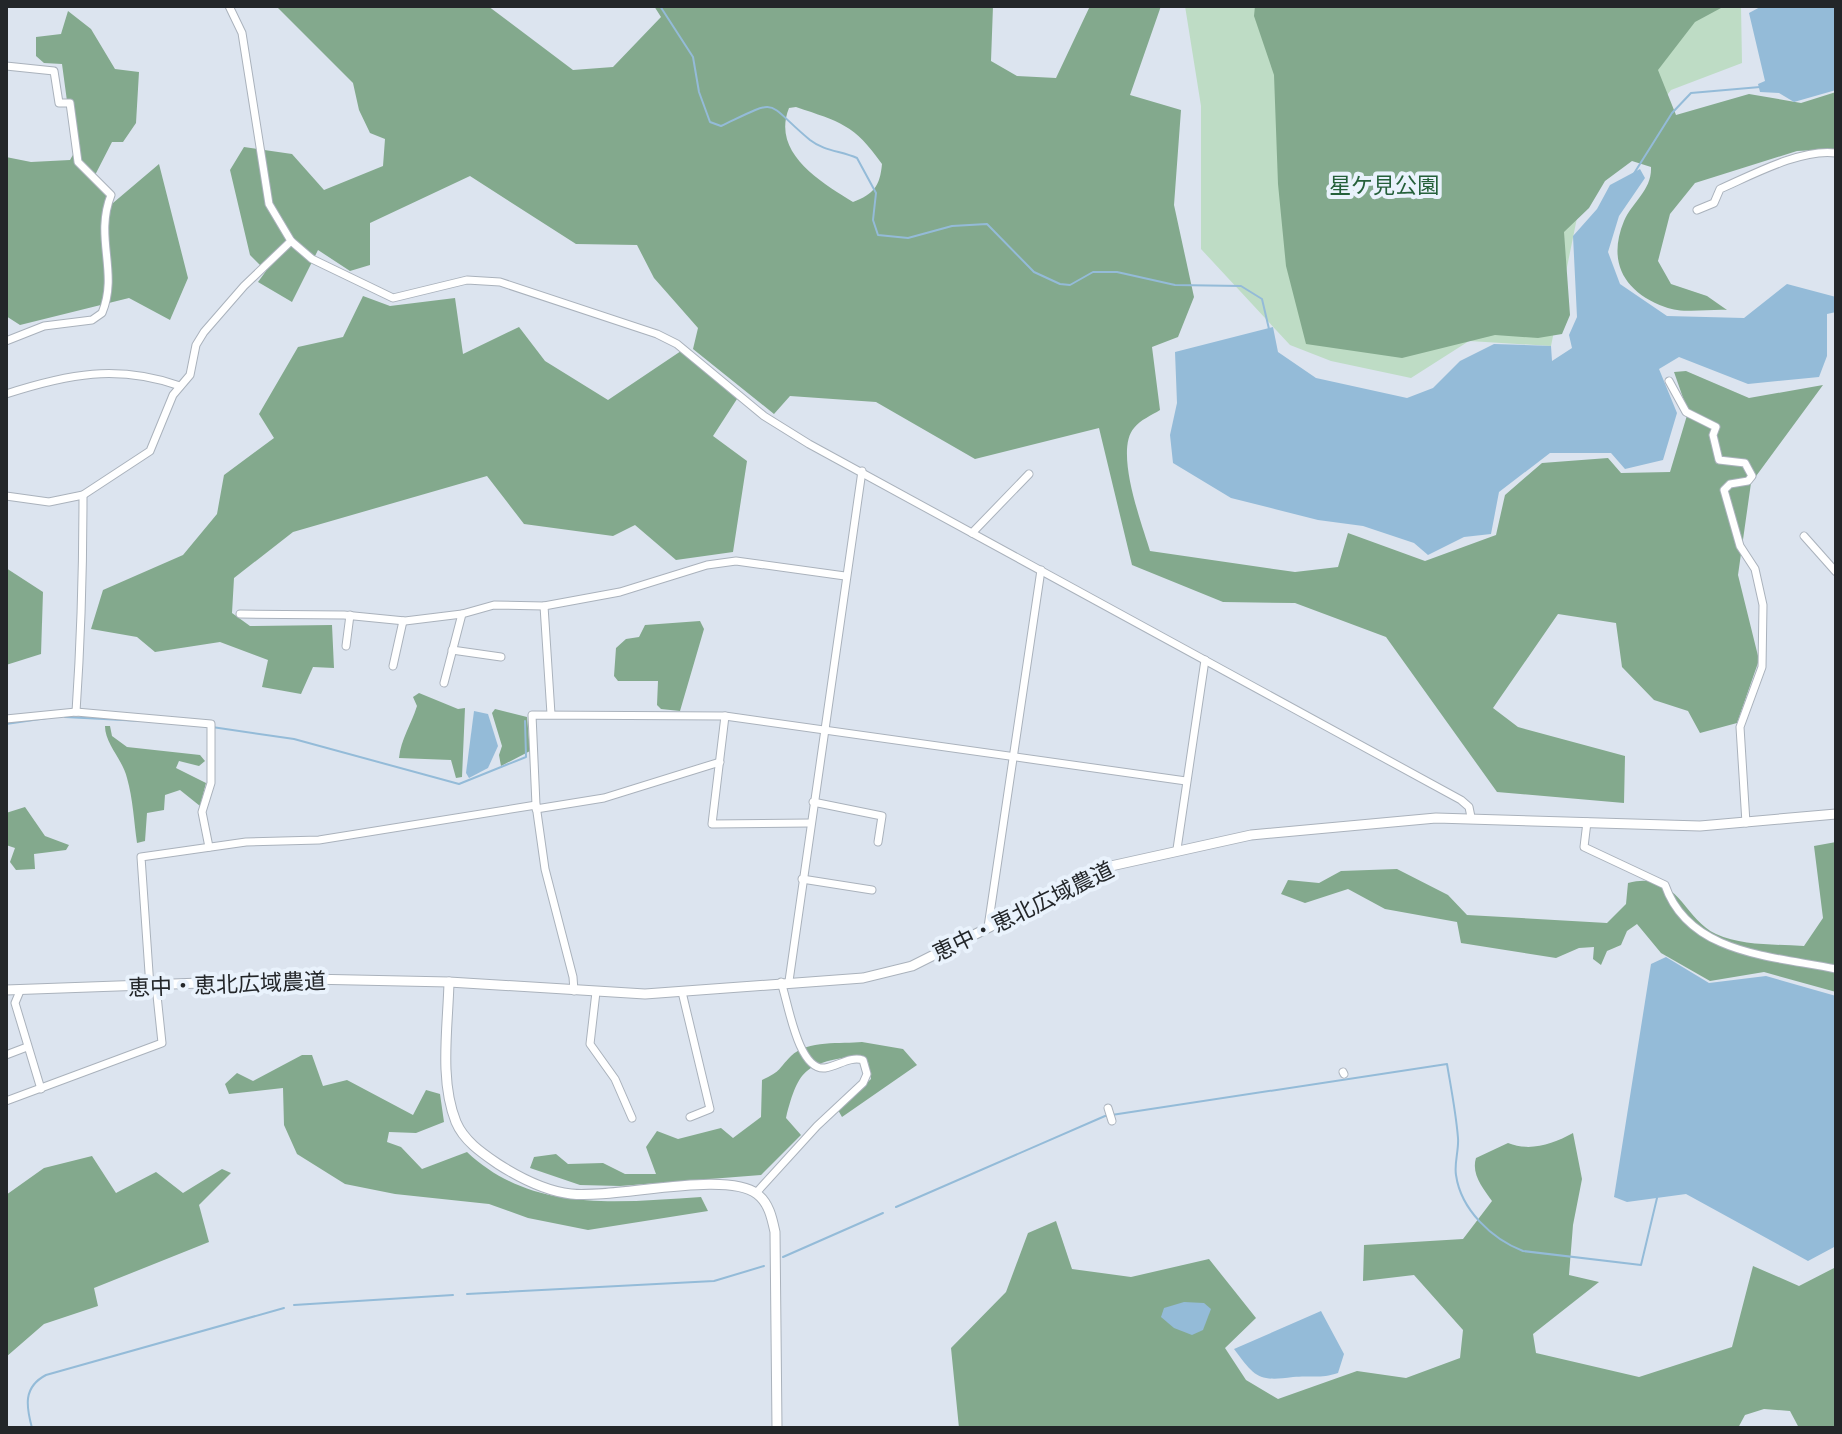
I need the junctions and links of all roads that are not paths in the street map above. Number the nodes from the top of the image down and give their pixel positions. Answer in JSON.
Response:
{"nodes":[{"id":1,"x":229,"y":6,"type":"edge"},
{"id":2,"x":6,"y":66,"type":"edge"},
{"id":3,"x":1836,"y":153,"type":"edge"},
{"id":4,"x":1697,"y":210,"type":"dead end"},
{"id":5,"x":291,"y":241,"type":"junction"},
{"id":6,"x":6,"y":341,"type":"edge"},
{"id":7,"x":1669,"y":381,"type":"dead end"},
{"id":8,"x":180,"y":386,"type":"junction"},
{"id":9,"x":6,"y":394,"type":"edge"},
{"id":10,"x":862,"y":471,"type":"junction"},
{"id":11,"x":1029,"y":474,"type":"dead end"},
{"id":12,"x":83,"y":495,"type":"junction"},
{"id":13,"x":6,"y":496,"type":"edge"},
{"id":14,"x":972,"y":533,"type":"junction"},
{"id":15,"x":1804,"y":536,"type":"dead end"},
{"id":16,"x":1041,"y":570,"type":"junction"},
{"id":17,"x":1836,"y":572,"type":"edge"},
{"id":18,"x":845,"y":576,"type":"junction"},
{"id":19,"x":544,"y":606,"type":"junction"},
{"id":20,"x":240,"y":614,"type":"dead end"},
{"id":21,"x":462,"y":614,"type":"junction"},
{"id":22,"x":350,"y":615,"type":"junction"},
{"id":23,"x":403,"y":621,"type":"junction"},
{"id":24,"x":346,"y":646,"type":"dead end"},
{"id":25,"x":452,"y":650,"type":"junction"},
{"id":26,"x":501,"y":657,"type":"dead end"},
{"id":27,"x":1205,"y":660,"type":"junction"},
{"id":28,"x":393,"y":666,"type":"dead end"},
{"id":29,"x":444,"y":683,"type":"dead end"},
{"id":30,"x":76,"y":712,"type":"junction"},
{"id":31,"x":551,"y":714,"type":"junction"},
{"id":32,"x":725,"y":716,"type":"junction"},
{"id":33,"x":6,"y":719,"type":"edge"},
{"id":34,"x":825,"y":730,"type":"junction"},
{"id":35,"x":1014,"y":758,"type":"junction"},
{"id":36,"x":720,"y":762,"type":"junction"},
{"id":37,"x":1186,"y":781,"type":"junction"},
{"id":38,"x":813,"y":802,"type":"junction"},
{"id":39,"x":536,"y":807,"type":"junction"},
{"id":40,"x":1836,"y":814,"type":"edge"},
{"id":41,"x":1471,"y":817,"type":"junction"},
{"id":42,"x":1587,"y":822,"type":"junction"},
{"id":43,"x":810,"y":823,"type":"junction"},
{"id":44,"x":1746,"y":823,"type":"junction"},
{"id":45,"x":878,"y":842,"type":"dead end"},
{"id":46,"x":209,"y":847,"type":"junction"},
{"id":47,"x":1177,"y":849,"type":"junction"},
{"id":48,"x":802,"y":879,"type":"junction"},
{"id":49,"x":872,"y":890,"type":"dead end"},
{"id":50,"x":988,"y":927,"type":"junction"},
{"id":51,"x":1836,"y":969,"type":"edge"},
{"id":52,"x":785,"y":981,"type":"junction"},
{"id":53,"x":449,"y":982,"type":"junction"},
{"id":54,"x":153,"y":986,"type":"junction"},
{"id":55,"x":6,"y":990,"type":"edge"},
{"id":56,"x":20,"y":991,"type":"junction"},
{"id":57,"x":574,"y":991,"type":"junction"},
{"id":58,"x":596,"y":992,"type":"junction"},
{"id":59,"x":682,"y":992,"type":"junction"},
{"id":60,"x":15,"y":1003,"type":"junction"},
{"id":61,"x":6,"y":1006,"type":"edge"},
{"id":62,"x":27,"y":1047,"type":"junction"},
{"id":63,"x":6,"y":1055,"type":"edge"},
{"id":64,"x":41,"y":1089,"type":"junction"},
{"id":65,"x":6,"y":1101,"type":"edge"},
{"id":66,"x":1109,"y":1109,"type":"dead end"},
{"id":67,"x":690,"y":1117,"type":"dead end"},
{"id":68,"x":632,"y":1118,"type":"dead end"},
{"id":69,"x":1112,"y":1121,"type":"dead end"},
{"id":70,"x":756,"y":1193,"type":"junction"},
{"id":71,"x":777,"y":1428,"type":"edge"}],
"edges":[{"from":1,"to":5,"type":"street"},
{"from":2,"to":6,"type":"street"},
{"from":3,"to":4,"type":"street"},
{"from":5,"to":8,"type":"street"},
{"from":5,"to":10,"type":"street"},
{"from":7,"to":44,"type":"street"},
{"from":8,"to":9,"type":"street"},
{"from":8,"to":12,"type":"street"},
{"from":10,"to":14,"type":"street"},
{"from":10,"to":18,"type":"street"},
{"from":11,"to":14,"type":"street"},
{"from":12,"to":13,"type":"street"},
{"from":12,"to":30,"type":"street"},
{"from":14,"to":16,"type":"street"},
{"from":15,"to":17,"type":"street"},
{"from":16,"to":27,"type":"street"},
{"from":16,"to":35,"type":"street"},
{"from":18,"to":19,"type":"street"},
{"from":18,"to":34,"type":"street"},
{"from":19,"to":21,"type":"street"},
{"from":19,"to":31,"type":"street"},
{"from":20,"to":22,"type":"street"},
{"from":21,"to":23,"type":"street"},
{"from":21,"to":25,"type":"street"},
{"from":22,"to":23,"type":"street"},
{"from":22,"to":24,"type":"street"},
{"from":23,"to":28,"type":"street"},
{"from":25,"to":26,"type":"street"},
{"from":25,"to":29,"type":"street"},
{"from":27,"to":37,"type":"street"},
{"from":27,"to":41,"type":"street"},
{"from":30,"to":33,"type":"street"},
{"from":30,"to":46,"type":"street"},
{"from":31,"to":32,"type":"street"},
{"from":31,"to":39,"type":"street"},
{"from":32,"to":34,"type":"street"},
{"from":32,"to":36,"type":"street"},
{"from":34,"to":35,"type":"street"},
{"from":34,"to":38,"type":"street"},
{"from":35,"to":37,"type":"street"},
{"from":35,"to":50,"type":"street"},
{"from":36,"to":39,"type":"street"},
{"from":36,"to":43,"type":"street"},
{"from":37,"to":47,"type":"street"},
{"from":38,"to":43,"type":"street"},
{"from":38,"to":45,"type":"street"},
{"from":39,"to":46,"type":"street"},
{"from":39,"to":57,"type":"street"},
{"from":40,"to":44,"type":"street","name":"恵中・恵北広域農道"},
{"from":41,"to":42,"type":"street","name":"恵中・恵北広域農道"},
{"from":41,"to":47,"type":"street","name":"恵中・恵北広域農道"},
{"from":42,"to":44,"type":"street","name":"恵中・恵北広域農道"},
{"from":42,"to":51,"type":"street"},
{"from":43,"to":48,"type":"street"},
{"from":46,"to":54,"type":"street"},
{"from":47,"to":50,"type":"street","name":"恵中・恵北広域農道"},
{"from":48,"to":49,"type":"street"},
{"from":48,"to":52,"type":"street"},
{"from":50,"to":52,"type":"street","name":"恵中・恵北広域農道"},
{"from":52,"to":59,"type":"street","name":"恵中・恵北広域農道"},
{"from":52,"to":70,"type":"street"},
{"from":53,"to":54,"type":"street","name":"恵中・恵北広域農道"},
{"from":53,"to":57,"type":"street","name":"恵中・恵北広域農道"},
{"from":53,"to":70,"type":"street"},
{"from":54,"to":56,"type":"street","name":"恵中・恵北広域農道"},
{"from":54,"to":64,"type":"street"},
{"from":55,"to":56,"type":"street","name":"恵中・恵北広域農道"},
{"from":56,"to":60,"type":"street"},
{"from":57,"to":58,"type":"street","name":"恵中・恵北広域農道"},
{"from":58,"to":59,"type":"street","name":"恵中・恵北広域農道"},
{"from":58,"to":68,"type":"street"},
{"from":59,"to":67,"type":"street"},
{"from":60,"to":61,"type":"street"},
{"from":60,"to":62,"type":"street"},
{"from":62,"to":63,"type":"street"},
{"from":62,"to":64,"type":"street"},
{"from":64,"to":65,"type":"street"},
{"from":66,"to":69,"type":"street"},
{"from":70,"to":71,"type":"street"}]}
